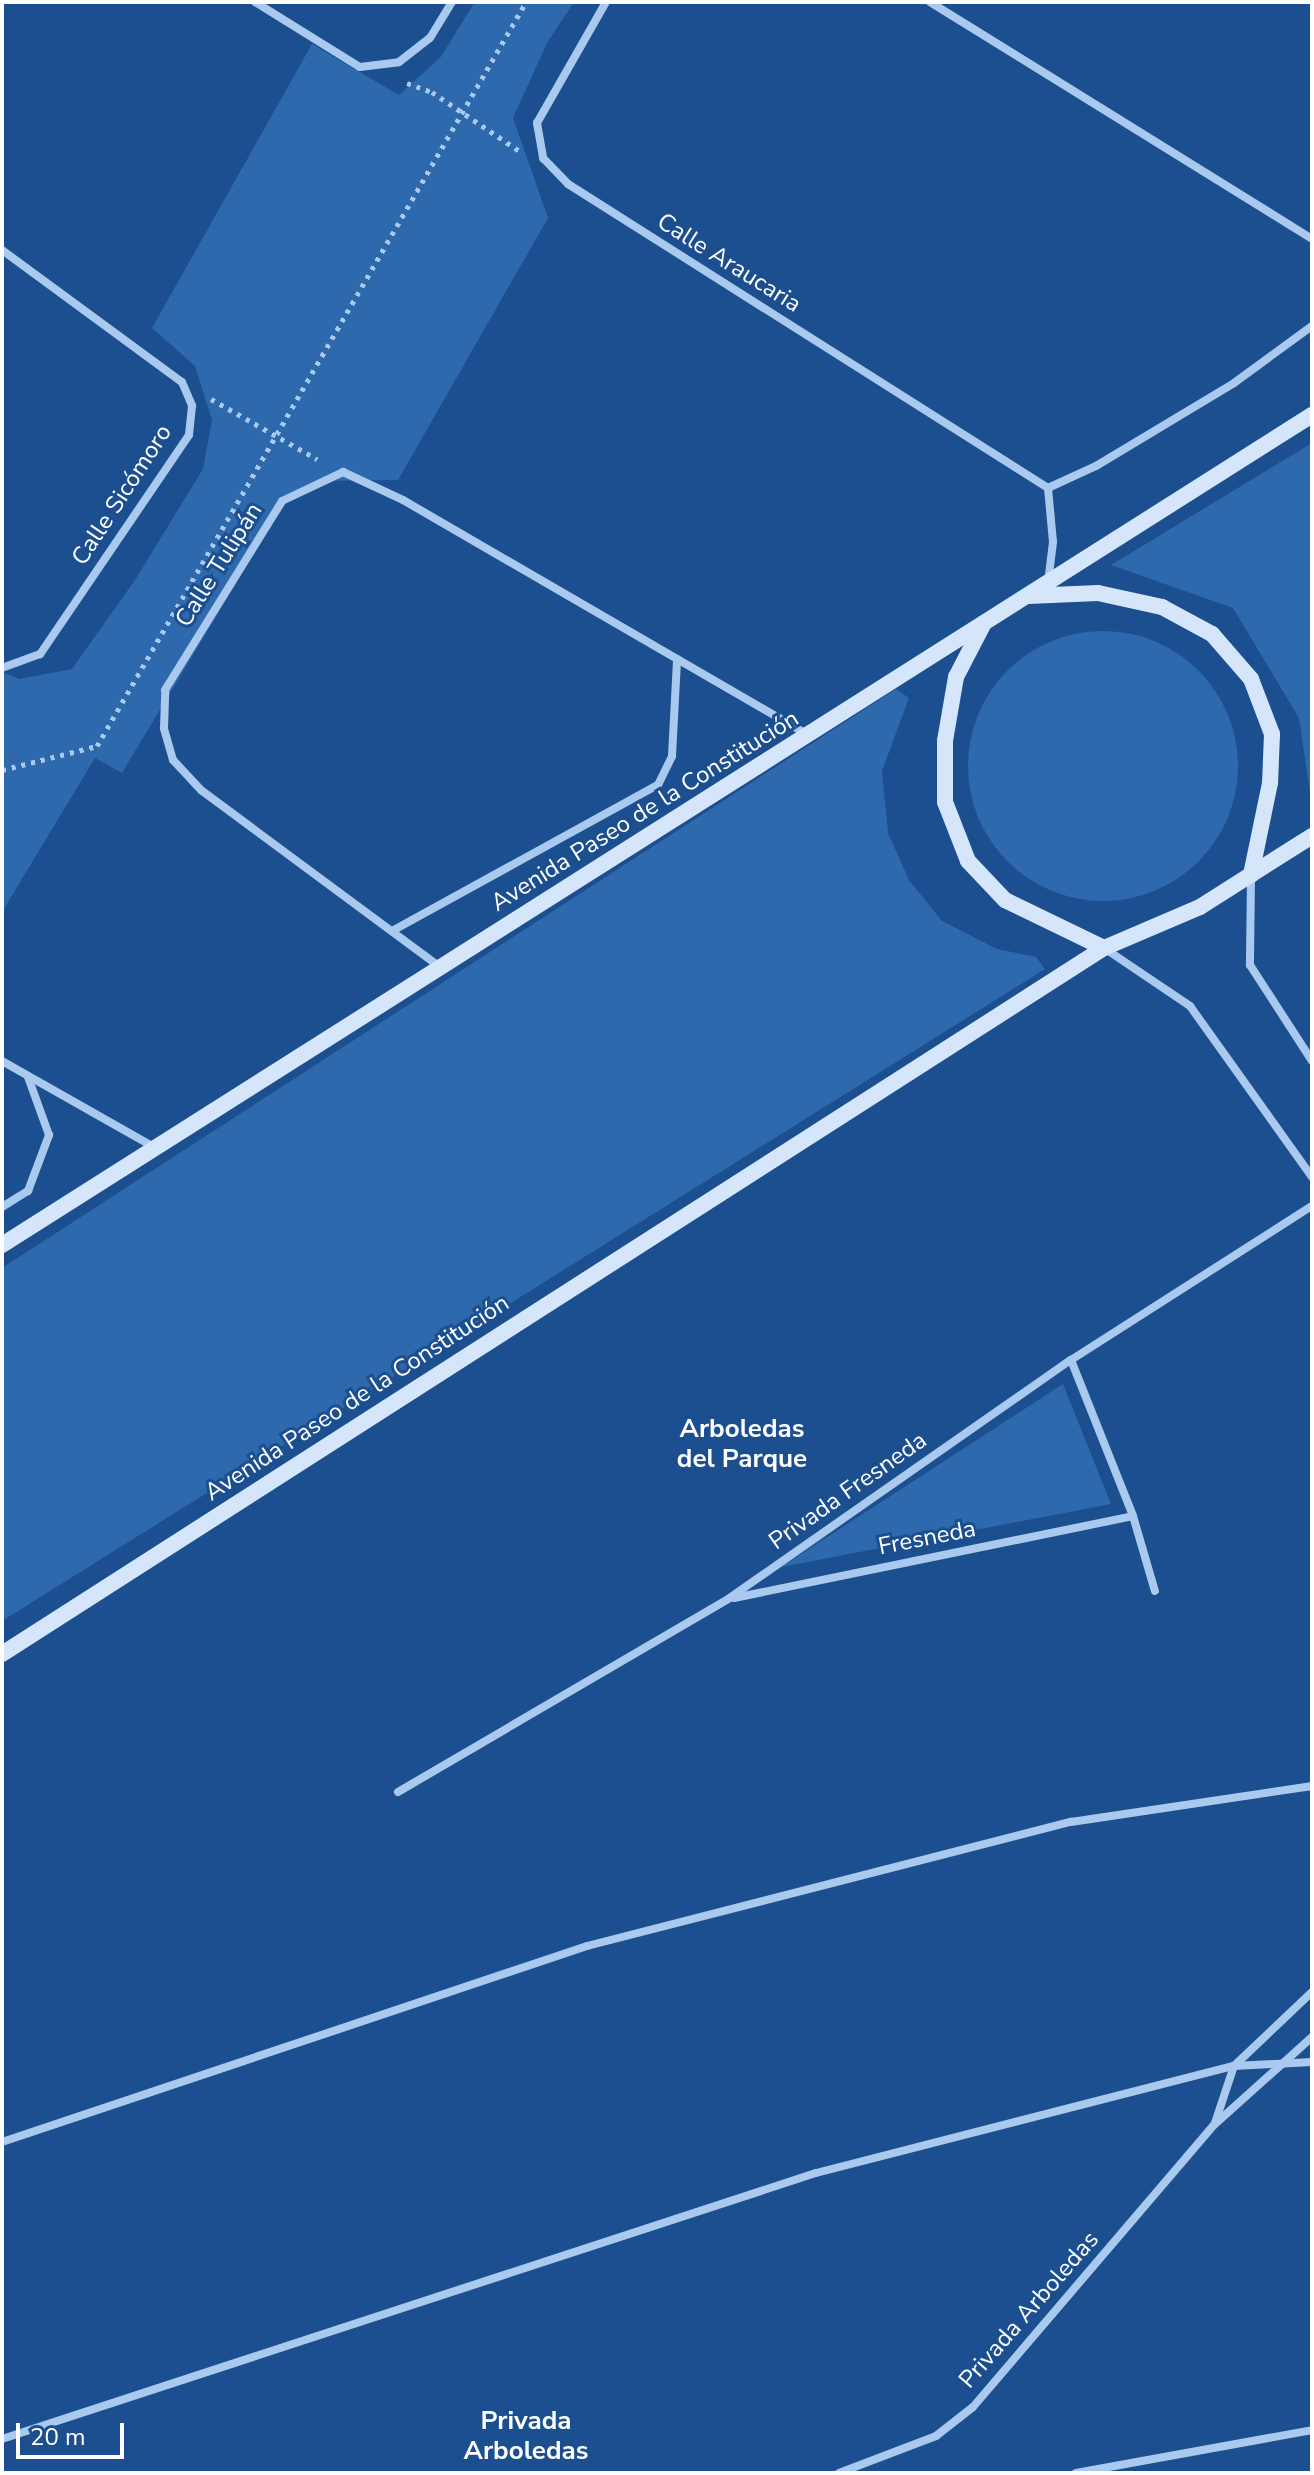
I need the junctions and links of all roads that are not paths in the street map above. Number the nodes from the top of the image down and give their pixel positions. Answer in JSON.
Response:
{"nodes":[{"id":1,"x":255,"y":2,"type":"edge"},
{"id":2,"x":452,"y":2,"type":"edge"},
{"id":3,"x":606,"y":2,"type":"edge"},
{"id":4,"x":930,"y":2,"type":"edge"},
{"id":5,"x":1312,"y":239,"type":"edge"},
{"id":6,"x":2,"y":250,"type":"edge"},
{"id":7,"x":1312,"y":326,"type":"edge"},
{"id":8,"x":1312,"y":415,"type":"edge"},
{"id":9,"x":1048,"y":488,"type":"junction"},
{"id":10,"x":1048,"y":581,"type":"junction"},
{"id":11,"x":1022,"y":596,"type":"junction"},
{"id":12,"x":984,"y":621,"type":"junction"},
{"id":13,"x":677,"y":659,"type":"junction"},
{"id":14,"x":2,"y":668,"type":"edge"},
{"id":15,"x":809,"y":735,"type":"junction"},
{"id":16,"x":1312,"y":836,"type":"edge"},
{"id":17,"x":1251,"y":875,"type":"junction"},
{"id":18,"x":392,"y":931,"type":"junction"},
{"id":19,"x":1104,"y":948,"type":"junction"},
{"id":20,"x":442,"y":968,"type":"junction"},
{"id":21,"x":2,"y":1061,"type":"edge"},
{"id":22,"x":1312,"y":1061,"type":"edge"},
{"id":23,"x":28,"y":1076,"type":"junction"},
{"id":24,"x":156,"y":1148,"type":"junction"},
{"id":25,"x":1312,"y":1177,"type":"edge"},
{"id":26,"x":1312,"y":1206,"type":"edge"},
{"id":27,"x":2,"y":1207,"type":"edge"},
{"id":28,"x":2,"y":1245,"type":"edge"},
{"id":29,"x":1071,"y":1360,"type":"junction"},
{"id":30,"x":1133,"y":1516,"type":"junction"},
{"id":31,"x":1155,"y":1591,"type":"dead end"},
{"id":32,"x":728,"y":1599,"type":"junction"},
{"id":33,"x":2,"y":1654,"type":"edge"},
{"id":34,"x":1312,"y":1786,"type":"edge"},
{"id":35,"x":398,"y":1792,"type":"dead end"},
{"id":36,"x":1312,"y":1992,"type":"edge"},
{"id":37,"x":1312,"y":2037,"type":"edge"},
{"id":38,"x":1312,"y":2062,"type":"edge"},
{"id":39,"x":1234,"y":2066,"type":"junction"},
{"id":40,"x":1279,"y":2066,"type":"junction"},
{"id":41,"x":1214,"y":2125,"type":"junction"},
{"id":42,"x":2,"y":2142,"type":"edge"},
{"id":43,"x":1312,"y":2430,"type":"edge"},
{"id":44,"x":2,"y":2439,"type":"edge"},
{"id":45,"x":839,"y":2473,"type":"edge"},
{"id":46,"x":1076,"y":2473,"type":"edge"}],
"edges":[{"from":1,"to":2,"type":"street"},
{"from":3,"to":9,"type":"street","name":"Calle Araucaria"},
{"from":4,"to":5,"type":"street"},
{"from":6,"to":14,"type":"street","name":"Calle Sicómoro"},
{"from":7,"to":9,"type":"street"},
{"from":8,"to":10,"type":"street","name":"Avenida Paseo de la Constitución"},
{"from":9,"to":10,"type":"street"},
{"from":10,"to":11,"type":"street","name":"Avenida Paseo de la Constitución"},
{"from":11,"to":12,"type":"street","name":"Avenida Paseo de la Constitución"},
{"from":11,"to":17,"type":"street"},
{"from":12,"to":15,"type":"street","name":"Avenida Paseo de la Constitución"},
{"from":12,"to":19,"type":"street"},
{"from":13,"to":15,"type":"street"},
{"from":13,"to":18,"type":"street"},
{"from":13,"to":18,"type":"street","name":"Calle Tulipán"},
{"from":15,"to":20,"type":"street","name":"Avenida Paseo de la Constitución"},
{"from":16,"to":17,"type":"street","name":"Avenida Paseo de la Constitución"},
{"from":17,"to":19,"type":"street","name":"Avenida Paseo de la Constitución"},
{"from":17,"to":22,"type":"street"},
{"from":18,"to":20,"type":"street","name":"Calle Tulipán"},
{"from":19,"to":25,"type":"street"},
{"from":19,"to":33,"type":"street","name":"Avenida Paseo de la Constitución"},
{"from":20,"to":24,"type":"street","name":"Avenida Paseo de la Constitución"},
{"from":21,"to":23,"type":"street"},
{"from":23,"to":24,"type":"street"},
{"from":23,"to":27,"type":"street"},
{"from":24,"to":28,"type":"street","name":"Avenida Paseo de la Constitución"},
{"from":26,"to":29,"type":"street","name":"Privada Fresneda"},
{"from":29,"to":30,"type":"street"},
{"from":29,"to":32,"type":"street","name":"Privada Fresneda"},
{"from":30,"to":31,"type":"street"},
{"from":30,"to":32,"type":"street","name":"Fresneda"},
{"from":32,"to":35,"type":"street","name":"Privada Fresneda"},
{"from":34,"to":42,"type":"street"},
{"from":36,"to":39,"type":"street","name":"Privada Arboledas"},
{"from":37,"to":40,"type":"street","name":"Privada Arboledas"},
{"from":38,"to":40,"type":"street"},
{"from":39,"to":40,"type":"street"},
{"from":39,"to":41,"type":"street","name":"Privada Arboledas"},
{"from":39,"to":44,"type":"street"},
{"from":40,"to":41,"type":"street","name":"Privada Arboledas"},
{"from":41,"to":45,"type":"street","name":"Privada Arboledas"},
{"from":43,"to":46,"type":"street"}]}
